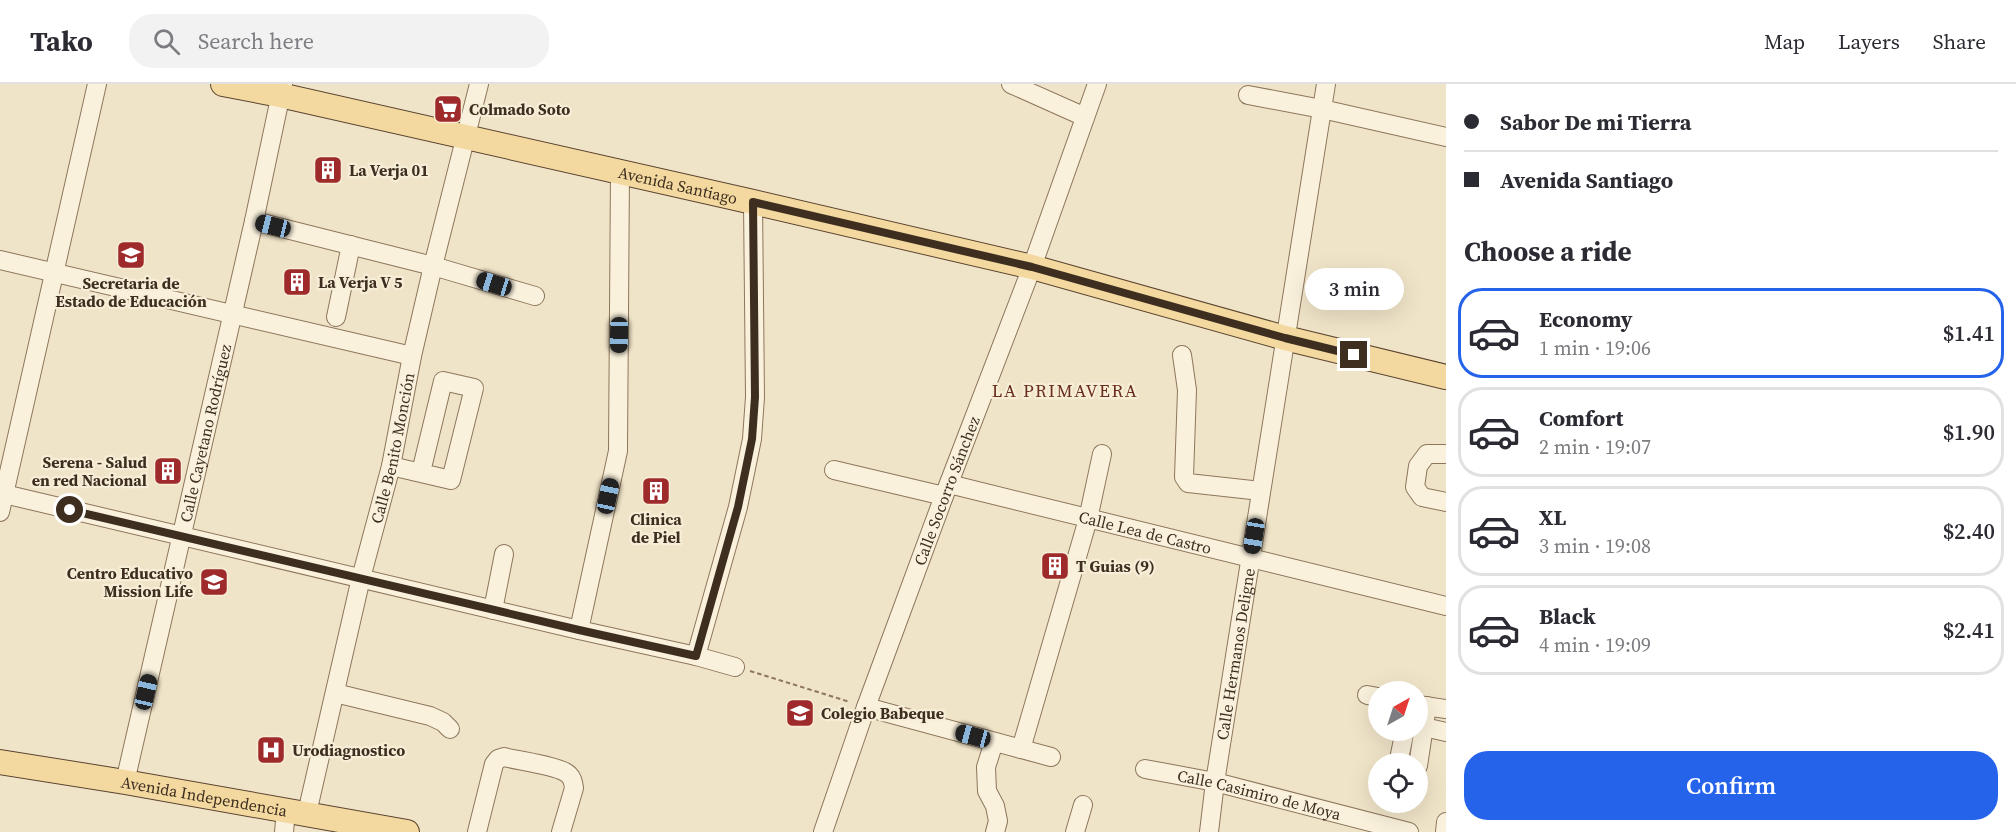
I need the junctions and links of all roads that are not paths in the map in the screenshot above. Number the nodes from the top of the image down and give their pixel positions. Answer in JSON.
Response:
{"nodes":[{"id":1,"x":97,"y":84,"type":"edge"},
{"id":2,"x":223,"y":84,"type":"edge"},
{"id":3,"x":478,"y":84,"type":"edge"},
{"id":4,"x":1011,"y":84,"type":"edge"},
{"id":5,"x":1097,"y":84,"type":"edge"},
{"id":6,"x":1326,"y":84,"type":"edge"},
{"id":7,"x":281,"y":90,"type":"edge"},
{"id":8,"x":1248,"y":95,"type":"dead end"},
{"id":9,"x":1322,"y":109,"type":"junction"},
{"id":10,"x":1085,"y":117,"type":"junction"},
{"id":11,"x":466,"y":137,"type":"junction"},
{"id":12,"x":1446,"y":137,"type":"edge"},
{"id":13,"x":620,"y":172,"type":"junction"},
{"id":14,"x":753,"y":202,"type":"junction"},
{"id":15,"x":254,"y":222,"type":"junction"},
{"id":16,"x":351,"y":245,"type":"junction"},
{"id":17,"x":0,"y":260,"type":"edge"},
{"id":18,"x":433,"y":266,"type":"junction"},
{"id":19,"x":1032,"y":267,"type":"junction"},
{"id":20,"x":54,"y":273,"type":"junction"},
{"id":21,"x":535,"y":296,"type":"dead end"},
{"id":22,"x":233,"y":314,"type":"junction"},
{"id":23,"x":336,"y":317,"type":"dead end"},
{"id":24,"x":1285,"y":338,"type":"junction"},
{"id":25,"x":1182,"y":355,"type":"dead end"},
{"id":26,"x":412,"y":356,"type":"junction"},
{"id":27,"x":1446,"y":377,"type":"edge"},
{"id":28,"x":8,"y":441,"type":"edge"},
{"id":29,"x":1102,"y":454,"type":"dead end"},
{"id":30,"x":1446,"y":454,"type":"edge"},
{"id":31,"x":391,"y":465,"type":"junction"},
{"id":32,"x":834,"y":470,"type":"dead end"},
{"id":33,"x":421,"y":472,"type":"junction"},
{"id":34,"x":946,"y":490,"type":"junction"},
{"id":35,"x":1261,"y":491,"type":"junction"},
{"id":36,"x":1,"y":500,"type":"edge"},
{"id":37,"x":1446,"y":502,"type":"edge"},
{"id":38,"x":1088,"y":519,"type":"junction"},
{"id":39,"x":182,"y":536,"type":"junction"},
{"id":40,"x":504,"y":554,"type":"dead end"},
{"id":41,"x":1251,"y":558,"type":"junction"},
{"id":42,"x":361,"y":578,"type":"junction"},
{"id":43,"x":1446,"y":606,"type":"edge"},
{"id":44,"x":493,"y":610,"type":"junction"},
{"id":45,"x":579,"y":630,"type":"junction"},
{"id":46,"x":696,"y":656,"type":"junction"},
{"id":47,"x":735,"y":667,"type":"road end"},
{"id":48,"x":335,"y":693,"type":"junction"},
{"id":49,"x":866,"y":706,"type":"junction"},
{"id":50,"x":1428,"y":706,"type":"edge"},
{"id":51,"x":1446,"y":710,"type":"edge"},
{"id":52,"x":1428,"y":728,"type":"edge"},
{"id":53,"x":450,"y":729,"type":"dead end"},
{"id":54,"x":1446,"y":732,"type":"edge"},
{"id":55,"x":994,"y":742,"type":"junction"},
{"id":56,"x":1021,"y":749,"type":"junction"},
{"id":57,"x":1051,"y":757,"type":"dead end"},
{"id":58,"x":0,"y":762,"type":"edge"},
{"id":59,"x":1145,"y":769,"type":"dead end"},
{"id":60,"x":125,"y":782,"type":"junction"},
{"id":61,"x":1215,"y":782,"type":"junction"},
{"id":62,"x":1083,"y":805,"type":"dead end"},
{"id":63,"x":304,"y":821,"type":"edge"},
{"id":64,"x":1446,"y":822,"type":"edge"},
{"id":65,"x":407,"y":832,"type":"edge"},
{"id":66,"x":477,"y":832,"type":"edge"},
{"id":67,"x":561,"y":832,"type":"edge"},
{"id":68,"x":824,"y":832,"type":"edge"},
{"id":69,"x":995,"y":832,"type":"edge"},
{"id":70,"x":1075,"y":832,"type":"edge"},
{"id":71,"x":1209,"y":832,"type":"edge"},
{"id":72,"x":1409,"y":832,"type":"edge"},
{"id":73,"x":1445,"y":832,"type":"edge"}],
"edges":[{"from":1,"to":20,"type":"street"},
{"from":2,"to":7,"type":"main road","name":"Avenida Santiago"},
{"from":3,"to":11,"type":"street","name":"Calle Benito Monción"},
{"from":4,"to":10,"type":"street"},
{"from":5,"to":10,"type":"street","name":"Calle Socorro Sánchez"},
{"from":6,"to":9,"type":"street","name":"Calle Hermanos Deligne"},
{"from":7,"to":11,"type":"main road","name":"Avenida Santiago"},
{"from":7,"to":15,"type":"street","name":"Calle Cayetano Rodríguez"},
{"from":8,"to":9,"type":"street"},
{"from":9,"to":12,"type":"street"},
{"from":9,"to":24,"type":"street","name":"Calle Hermanos Deligne"},
{"from":10,"to":19,"type":"street","name":"Calle Socorro Sánchez"},
{"from":11,"to":13,"type":"main road","name":"Avenida Santiago"},
{"from":11,"to":18,"type":"street","name":"Calle Benito Monción"},
{"from":13,"to":14,"type":"main road","name":"Avenida Santiago"},
{"from":13,"to":45,"type":"street"},
{"from":14,"to":19,"type":"main road","name":"Avenida Santiago"},
{"from":14,"to":46,"type":"street"},
{"from":15,"to":16,"type":"street"},
{"from":15,"to":22,"type":"street","name":"Calle Cayetano Rodríguez"},
{"from":16,"to":18,"type":"street"},
{"from":16,"to":23,"type":"street"},
{"from":17,"to":20,"type":"street"},
{"from":18,"to":21,"type":"street"},
{"from":18,"to":26,"type":"street","name":"Calle Benito Monción"},
{"from":19,"to":24,"type":"main road","name":"Avenida Santiago"},
{"from":19,"to":34,"type":"street","name":"Calle Socorro Sánchez"},
{"from":20,"to":22,"type":"street"},
{"from":20,"to":28,"type":"street"},
{"from":22,"to":26,"type":"street"},
{"from":22,"to":39,"type":"street","name":"Calle Cayetano Rodríguez"},
{"from":24,"to":27,"type":"main road","name":"Avenida Santiago"},
{"from":24,"to":35,"type":"street","name":"Calle Hermanos Deligne"},
{"from":25,"to":35,"type":"street"},
{"from":26,"to":31,"type":"street","name":"Calle Benito Monción"},
{"from":28,"to":36,"type":"street"},
{"from":29,"to":38,"type":"street"},
{"from":30,"to":37,"type":"street"},
{"from":31,"to":33,"type":"street"},
{"from":31,"to":42,"type":"street","name":"Calle Benito Monción"},
{"from":32,"to":34,"type":"street","name":"Calle Lea de Castro"},
{"from":33,"to":33,"type":"street"},
{"from":34,"to":38,"type":"street","name":"Calle Lea de Castro"},
{"from":34,"to":49,"type":"street","name":"Calle Socorro Sánchez"},
{"from":35,"to":41,"type":"street","name":"Calle Hermanos Deligne"},
{"from":36,"to":39,"type":"street"},
{"from":38,"to":41,"type":"street","name":"Calle Lea de Castro"},
{"from":38,"to":56,"type":"street"},
{"from":39,"to":42,"type":"street"},
{"from":39,"to":60,"type":"street","name":"Calle Cayetano Rodríguez"},
{"from":40,"to":44,"type":"street"},
{"from":41,"to":43,"type":"street","name":"Calle Lea de Castro"},
{"from":41,"to":61,"type":"street","name":"Calle Hermanos Deligne"},
{"from":42,"to":44,"type":"street"},
{"from":42,"to":48,"type":"street","name":"Calle Benito Monción"},
{"from":44,"to":45,"type":"street"},
{"from":45,"to":46,"type":"street"},
{"from":46,"to":47,"type":"street"},
{"from":48,"to":53,"type":"street"},
{"from":48,"to":63,"type":"street","name":"Calle Benito Monción"},
{"from":49,"to":55,"type":"street"},
{"from":49,"to":68,"type":"street","name":"Calle Socorro Sánchez"},
{"from":50,"to":51,"type":"street"},
{"from":52,"to":54,"type":"street"},
{"from":55,"to":56,"type":"street"},
{"from":55,"to":69,"type":"street"},
{"from":56,"to":57,"type":"street"},
{"from":58,"to":60,"type":"main road","name":"Avenida Independencia"},
{"from":59,"to":61,"type":"street","name":"Calle Casimiro de Moya"},
{"from":60,"to":63,"type":"main road","name":"Avenida Independencia"},
{"from":61,"to":71,"type":"street","name":"Calle Hermanos Deligne"},
{"from":61,"to":72,"type":"street","name":"Calle Casimiro de Moya"},
{"from":62,"to":70,"type":"street"},
{"from":63,"to":65,"type":"main road","name":"Avenida Independencia"},
{"from":64,"to":73,"type":"street"},
{"from":66,"to":67,"type":"street"}]}
